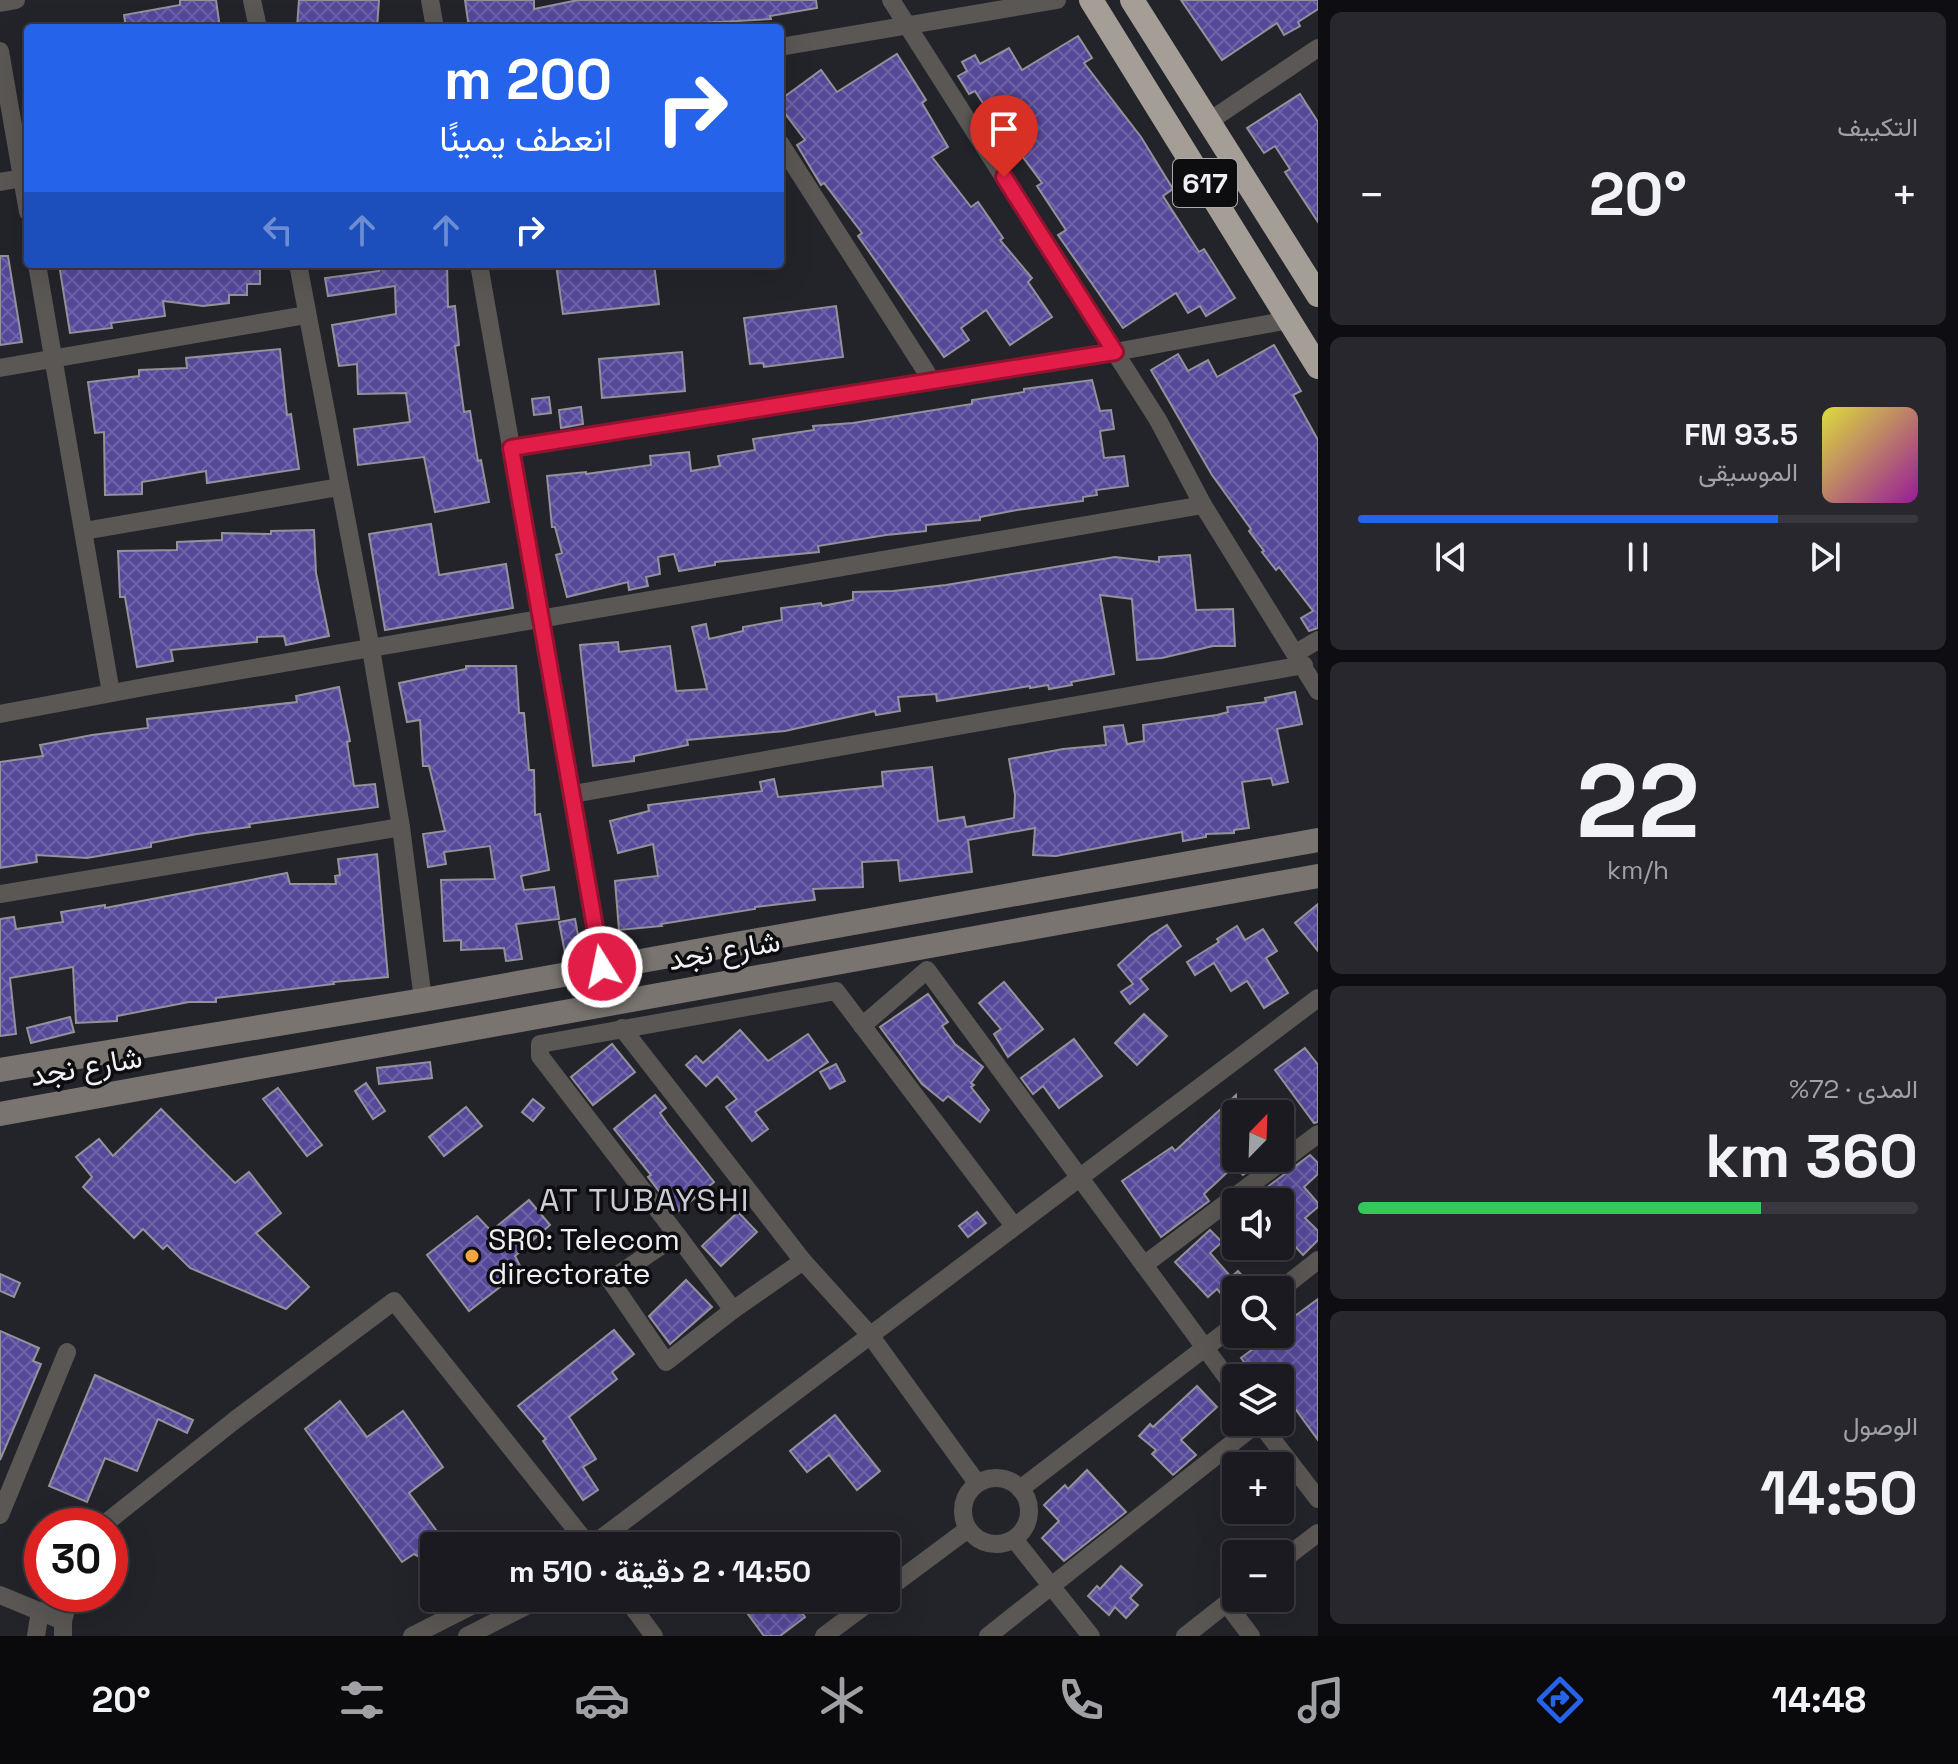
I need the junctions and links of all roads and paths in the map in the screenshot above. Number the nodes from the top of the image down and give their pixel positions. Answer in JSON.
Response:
{"nodes":[{"id":1,"x":16,"y":0,"type":"edge"},
{"id":2,"x":252,"y":0,"type":"edge"},
{"id":3,"x":430,"y":0,"type":"edge"},
{"id":4,"x":891,"y":0,"type":"edge"},
{"id":5,"x":1057,"y":0,"type":"edge"},
{"id":6,"x":1091,"y":0,"type":"edge"},
{"id":7,"x":1132,"y":0,"type":"edge"},
{"id":8,"x":0,"y":3,"type":"edge"},
{"id":9,"x":257,"y":24,"type":"edge"},
{"id":10,"x":434,"y":24,"type":"edge"},
{"id":11,"x":908,"y":26,"type":"junction"},
{"id":12,"x":784,"y":46,"type":"edge"},
{"id":13,"x":1318,"y":48,"type":"edge"},
{"id":14,"x":0,"y":51,"type":"edge"},
{"id":15,"x":1208,"y":122,"type":"junction"},
{"id":16,"x":784,"y":149,"type":"edge"},
{"id":17,"x":24,"y":172,"type":"edge"},
{"id":18,"x":24,"y":177,"type":"edge"},
{"id":19,"x":0,"y":182,"type":"edge"},
{"id":20,"x":38,"y":268,"type":"edge"},
{"id":21,"x":299,"y":268,"type":"edge"},
{"id":22,"x":480,"y":268,"type":"edge"},
{"id":23,"x":1318,"y":295,"type":"edge"},
{"id":24,"x":306,"y":315,"type":"junction"},
{"id":25,"x":1289,"y":320,"type":"junction"},
{"id":26,"x":1115,"y":352,"type":"junction"},
{"id":27,"x":55,"y":358,"type":"junction"},
{"id":28,"x":1318,"y":367,"type":"edge"},
{"id":29,"x":0,"y":368,"type":"edge"},
{"id":30,"x":932,"y":381,"type":"junction"},
{"id":31,"x":511,"y":448,"type":"junction"},
{"id":32,"x":339,"y":487,"type":"junction"},
{"id":33,"x":1203,"y":505,"type":"junction"},
{"id":34,"x":84,"y":531,"type":"junction"},
{"id":35,"x":541,"y":620,"type":"junction"},
{"id":36,"x":1318,"y":640,"type":"edge"},
{"id":37,"x":371,"y":649,"type":"junction"},
{"id":38,"x":1300,"y":659,"type":"junction"},
{"id":39,"x":1318,"y":691,"type":"edge"},
{"id":40,"x":111,"y":693,"type":"junction"},
{"id":41,"x":0,"y":714,"type":"edge"},
{"id":42,"x":573,"y":794,"type":"junction"},
{"id":43,"x":401,"y":827,"type":"junction"},
{"id":44,"x":1318,"y":840,"type":"edge"},
{"id":45,"x":1318,"y":876,"type":"edge"},
{"id":46,"x":0,"y":894,"type":"edge"},
{"id":47,"x":602,"y":967,"type":"junction"},
{"id":48,"x":423,"y":1000,"type":"junction"},
{"id":49,"x":1317,"y":1002,"type":"edge"},
{"id":50,"x":614,"y":1003,"type":"junction"},
{"id":51,"x":862,"y":1026,"type":"junction"},
{"id":52,"x":622,"y":1028,"type":"junction"},
{"id":53,"x":0,"y":1070,"type":"edge"},
{"id":54,"x":0,"y":1114,"type":"edge"},
{"id":55,"x":1318,"y":1134,"type":"edge"},
{"id":56,"x":1079,"y":1177,"type":"junction"},
{"id":57,"x":1014,"y":1226,"type":"junction"},
{"id":58,"x":677,"y":1235,"type":"junction"},
{"id":59,"x":1318,"y":1260,"type":"edge"},
{"id":60,"x":803,"y":1261,"type":"junction"},
{"id":61,"x":1144,"y":1265,"type":"junction"},
{"id":62,"x":1294,"y":1279,"type":"edge"},
{"id":63,"x":733,"y":1310,"type":"junction"},
{"id":64,"x":870,"y":1335,"type":"junction"},
{"id":65,"x":1222,"y":1335,"type":"edge"},
{"id":66,"x":1205,"y":1348,"type":"junction"},
{"id":67,"x":67,"y":1352,"type":"dead end"},
{"id":68,"x":1222,"y":1371,"type":"edge"},
{"id":69,"x":1242,"y":1436,"type":"edge"},
{"id":70,"x":1270,"y":1436,"type":"edge"},
{"id":71,"x":977,"y":1483,"type":"junction"},
{"id":72,"x":1020,"y":1489,"type":"junction"},
{"id":73,"x":1318,"y":1499,"type":"edge"},
{"id":74,"x":125,"y":1508,"type":"edge"},
{"id":75,"x":0,"y":1515,"type":"edge"},
{"id":76,"x":968,"y":1529,"type":"junction"},
{"id":77,"x":579,"y":1532,"type":"edge"},
{"id":78,"x":609,"y":1532,"type":"edge"},
{"id":79,"x":1318,"y":1533,"type":"edge"},
{"id":80,"x":1014,"y":1539,"type":"junction"},
{"id":81,"x":1294,"y":1551,"type":"edge"},
{"id":82,"x":900,"y":1580,"type":"edge"},
{"id":83,"x":1054,"y":1586,"type":"junction"},
{"id":84,"x":0,"y":1595,"type":"edge"},
{"id":85,"x":24,"y":1605,"type":"edge"},
{"id":86,"x":1222,"y":1607,"type":"edge"},
{"id":87,"x":40,"y":1612,"type":"edge"},
{"id":88,"x":41,"y":1612,"type":"edge"},
{"id":89,"x":459,"y":1612,"type":"edge"},
{"id":90,"x":514,"y":1612,"type":"edge"},
{"id":91,"x":636,"y":1612,"type":"edge"},
{"id":92,"x":856,"y":1612,"type":"edge"},
{"id":93,"x":1238,"y":1612,"type":"edge"},
{"id":94,"x":63,"y":1628,"type":"edge"},
{"id":95,"x":36,"y":1636,"type":"edge"},
{"id":96,"x":412,"y":1636,"type":"edge"},
{"id":97,"x":467,"y":1636,"type":"edge"},
{"id":98,"x":654,"y":1636,"type":"edge"},
{"id":99,"x":824,"y":1636,"type":"edge"},
{"id":100,"x":988,"y":1636,"type":"edge"},
{"id":101,"x":1091,"y":1636,"type":"edge"},
{"id":102,"x":1185,"y":1636,"type":"edge"},
{"id":103,"x":1251,"y":1636,"type":"edge"}],
"edges":[{"from":1,"to":8,"type":"street"},
{"from":2,"to":9,"type":"street"},
{"from":3,"to":10,"type":"street"},
{"from":4,"to":11,"type":"street"},
{"from":5,"to":11,"type":"street"},
{"from":6,"to":25,"type":"highway","number":"617"},
{"from":7,"to":15,"type":"highway","number":"617"},
{"from":11,"to":12,"type":"street"},
{"from":11,"to":26,"type":"street"},
{"from":13,"to":15,"type":"street"},
{"from":14,"to":17,"type":"street"},
{"from":15,"to":23,"type":"highway","number":"617"},
{"from":16,"to":30,"type":"street"},
{"from":18,"to":19,"type":"street"},
{"from":20,"to":27,"type":"street"},
{"from":21,"to":24,"type":"street"},
{"from":22,"to":31,"type":"street"},
{"from":24,"to":27,"type":"street"},
{"from":24,"to":32,"type":"street"},
{"from":25,"to":26,"type":"street"},
{"from":25,"to":28,"type":"highway","number":"617"},
{"from":26,"to":30,"type":"street"},
{"from":26,"to":33,"type":"street"},
{"from":27,"to":29,"type":"street"},
{"from":27,"to":34,"type":"street"},
{"from":30,"to":31,"type":"street"},
{"from":31,"to":35,"type":"street"},
{"from":32,"to":34,"type":"street"},
{"from":32,"to":37,"type":"street"},
{"from":33,"to":35,"type":"street"},
{"from":33,"to":38,"type":"street"},
{"from":34,"to":40,"type":"street"},
{"from":35,"to":37,"type":"street"},
{"from":35,"to":42,"type":"street"},
{"from":36,"to":38,"type":"street"},
{"from":37,"to":40,"type":"street"},
{"from":37,"to":43,"type":"street"},
{"from":38,"to":39,"type":"street"},
{"from":38,"to":42,"type":"street"},
{"from":40,"to":41,"type":"street"},
{"from":42,"to":47,"type":"street"},
{"from":43,"to":46,"type":"street"},
{"from":43,"to":48,"type":"street"},
{"from":44,"to":47,"type":"street","name":"شارع نجد"},
{"from":45,"to":50,"type":"street","name":"شارع نجد"},
{"from":47,"to":48,"type":"street","name":"شارع نجد"},
{"from":47,"to":50,"type":"street"},
{"from":48,"to":53,"type":"street","name":"شارع نجد"},
{"from":49,"to":56,"type":"street"},
{"from":50,"to":54,"type":"street","name":"شارع نجد"},
{"from":51,"to":52,"type":"street"},
{"from":51,"to":56,"type":"street"},
{"from":51,"to":57,"type":"street"},
{"from":52,"to":58,"type":"street"},
{"from":52,"to":60,"type":"street"},
{"from":55,"to":61,"type":"street"},
{"from":56,"to":57,"type":"street"},
{"from":56,"to":61,"type":"street"},
{"from":57,"to":64,"type":"street"},
{"from":58,"to":63,"type":"street"},
{"from":58,"to":63,"type":"street"},
{"from":59,"to":62,"type":"street"},
{"from":60,"to":63,"type":"street"},
{"from":60,"to":64,"type":"street"},
{"from":61,"to":66,"type":"street"},
{"from":64,"to":71,"type":"street"},
{"from":64,"to":78,"type":"street"},
{"from":65,"to":66,"type":"street"},
{"from":66,"to":68,"type":"street"},
{"from":66,"to":72,"type":"street"},
{"from":67,"to":75,"type":"street"},
{"from":69,"to":83,"type":"street"},
{"from":70,"to":73,"type":"street"},
{"from":71,"to":72,"type":"street"},
{"from":71,"to":76,"type":"street"},
{"from":72,"to":80,"type":"street"},
{"from":74,"to":77,"type":"street"},
{"from":76,"to":80,"type":"street"},
{"from":76,"to":82,"type":"street"},
{"from":79,"to":81,"type":"street"},
{"from":80,"to":83,"type":"street"},
{"from":83,"to":100,"type":"street"},
{"from":83,"to":101,"type":"street"},
{"from":84,"to":85,"type":"street"},
{"from":86,"to":102,"type":"street"},
{"from":87,"to":95,"type":"street"},
{"from":88,"to":94,"type":"street"},
{"from":89,"to":96,"type":"street"},
{"from":90,"to":97,"type":"street"},
{"from":91,"to":98,"type":"street"},
{"from":92,"to":99,"type":"street"},
{"from":93,"to":103,"type":"street"}]}
